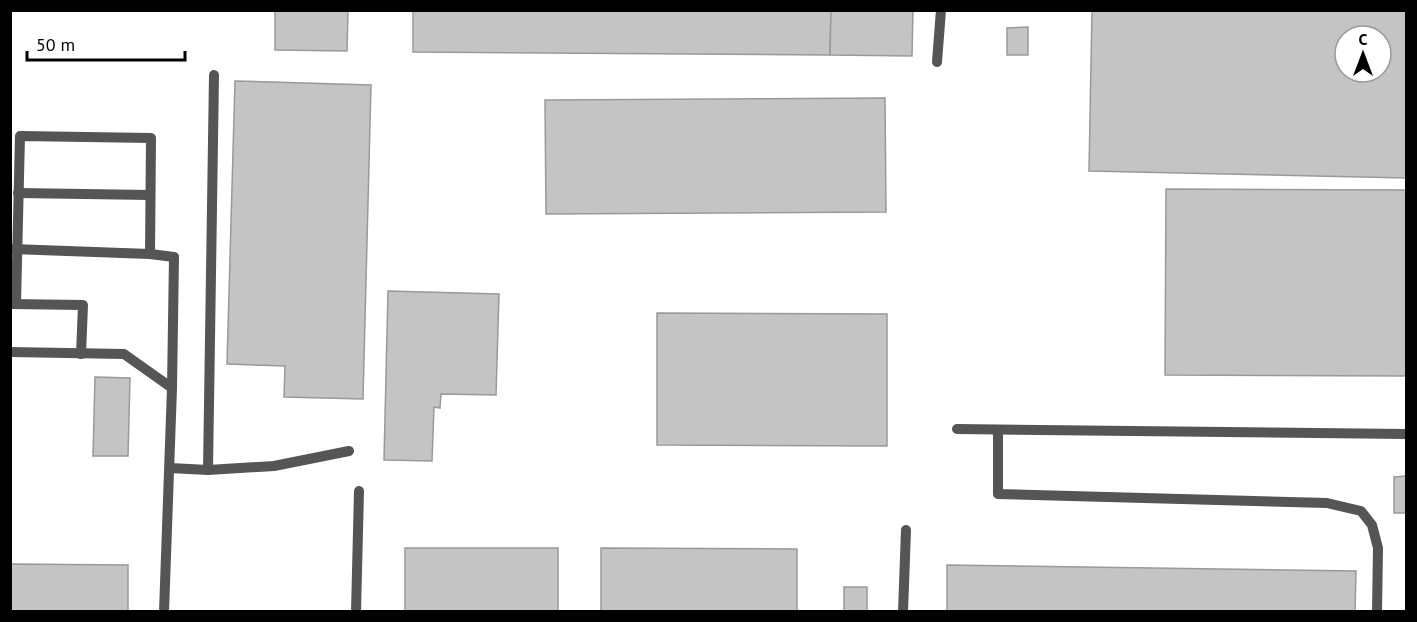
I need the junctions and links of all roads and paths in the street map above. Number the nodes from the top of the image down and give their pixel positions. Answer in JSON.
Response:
{"nodes":[{"id":1,"x":941,"y":10,"type":"edge"},
{"id":2,"x":937,"y":62,"type":"dead end"},
{"id":3,"x":214,"y":75,"type":"dead end"},
{"id":4,"x":18,"y":193,"type":"junction"},
{"id":5,"x":150,"y":195,"type":"junction"},
{"id":6,"x":14,"y":249,"type":"edge"},
{"id":7,"x":150,"y":254,"type":"junction"},
{"id":8,"x":13,"y":304,"type":"edge"},
{"id":9,"x":10,"y":352,"type":"edge"},
{"id":10,"x":81,"y":354,"type":"junction"},
{"id":11,"x":172,"y":388,"type":"junction"},
{"id":12,"x":957,"y":429,"type":"dead end"},
{"id":13,"x":998,"y":430,"type":"junction"},
{"id":14,"x":1407,"y":434,"type":"edge"},
{"id":15,"x":349,"y":451,"type":"dead end"},
{"id":16,"x":170,"y":468,"type":"junction"},
{"id":17,"x":208,"y":470,"type":"junction"},
{"id":18,"x":359,"y":491,"type":"dead end"},
{"id":19,"x":906,"y":530,"type":"dead end"},
{"id":20,"x":164,"y":612,"type":"edge"},
{"id":21,"x":356,"y":612,"type":"edge"},
{"id":22,"x":903,"y":612,"type":"edge"},
{"id":23,"x":1377,"y":612,"type":"edge"}],
"edges":[{"from":1,"to":2,"type":"lane"},
{"from":3,"to":17,"type":"lane"},
{"from":4,"to":5,"type":"lane"},
{"from":4,"to":5,"type":"lane"},
{"from":4,"to":6,"type":"lane"},
{"from":5,"to":7,"type":"lane"},
{"from":6,"to":7,"type":"lane"},
{"from":6,"to":8,"type":"lane"},
{"from":7,"to":11,"type":"lane"},
{"from":8,"to":10,"type":"lane"},
{"from":9,"to":10,"type":"lane"},
{"from":10,"to":11,"type":"lane"},
{"from":11,"to":16,"type":"lane"},
{"from":12,"to":13,"type":"lane"},
{"from":13,"to":14,"type":"lane"},
{"from":13,"to":23,"type":"lane"},
{"from":15,"to":17,"type":"lane"},
{"from":16,"to":17,"type":"lane"},
{"from":16,"to":20,"type":"lane"},
{"from":18,"to":21,"type":"lane"},
{"from":19,"to":22,"type":"lane"}]}
